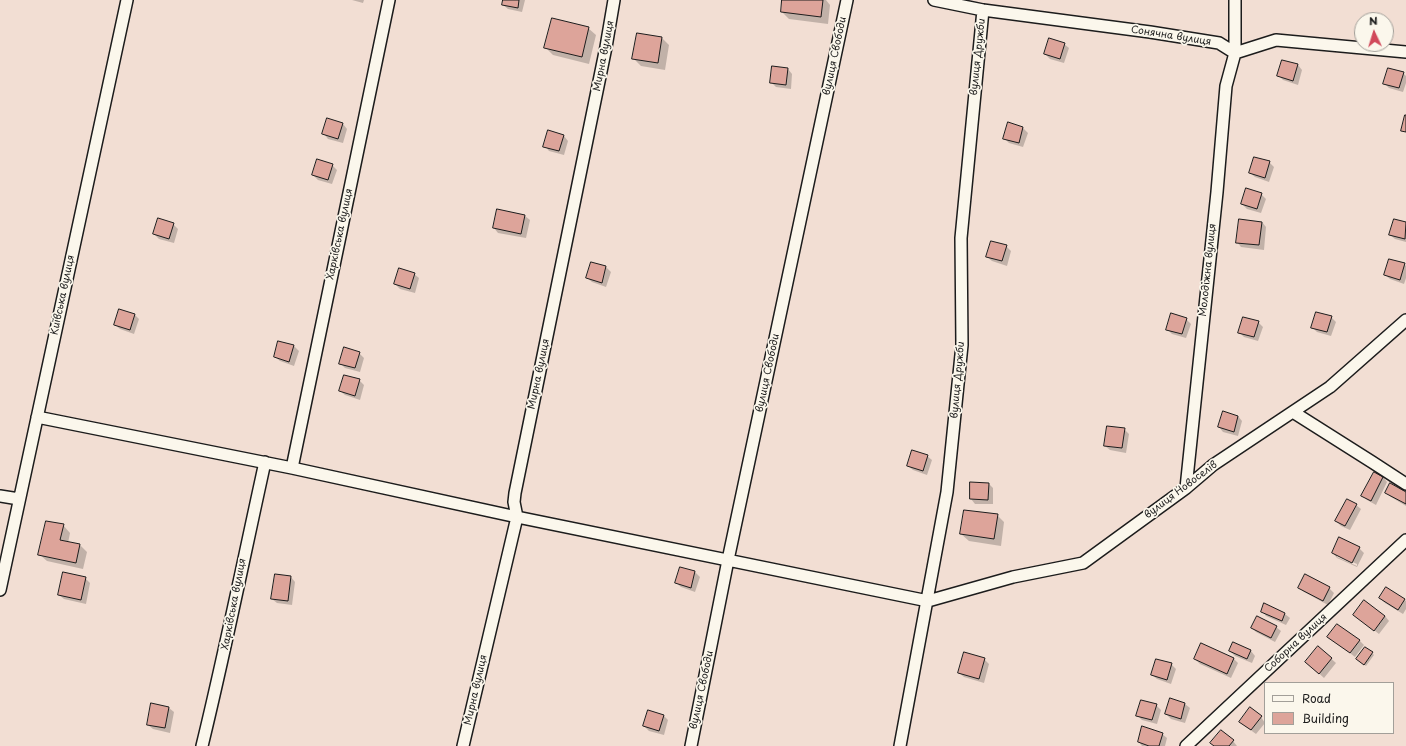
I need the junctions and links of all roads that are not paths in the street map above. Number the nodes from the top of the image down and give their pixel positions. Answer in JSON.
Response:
{"nodes":[{"id":1,"x":127,"y":0,"type":"edge"},
{"id":2,"x":389,"y":0,"type":"edge"},
{"id":3,"x":614,"y":0,"type":"edge"},
{"id":4,"x":847,"y":0,"type":"edge"},
{"id":5,"x":934,"y":0,"type":"edge"},
{"id":6,"x":1235,"y":0,"type":"edge"},
{"id":7,"x":983,"y":10,"type":"junction"},
{"id":8,"x":1406,"y":52,"type":"edge"},
{"id":9,"x":1235,"y":53,"type":"junction"},
{"id":10,"x":1406,"y":320,"type":"edge"},
{"id":11,"x":1293,"y":412,"type":"junction"},
{"id":12,"x":37,"y":417,"type":"junction"},
{"id":13,"x":265,"y":462,"type":"junction"},
{"id":14,"x":292,"y":468,"type":"junction"},
{"id":15,"x":1406,"y":484,"type":"edge"},
{"id":16,"x":1186,"y":488,"type":"junction"},
{"id":17,"x":0,"y":496,"type":"edge"},
{"id":18,"x":19,"y":500,"type":"junction"},
{"id":19,"x":517,"y":516,"type":"junction"},
{"id":20,"x":1406,"y":540,"type":"edge"},
{"id":21,"x":728,"y":560,"type":"junction"},
{"id":22,"x":0,"y":590,"type":"edge"},
{"id":23,"x":928,"y":601,"type":"junction"},
{"id":24,"x":202,"y":746,"type":"edge"},
{"id":25,"x":463,"y":746,"type":"edge"},
{"id":26,"x":691,"y":746,"type":"edge"},
{"id":27,"x":900,"y":746,"type":"edge"},
{"id":28,"x":1186,"y":746,"type":"edge"}],
"edges":[{"from":1,"to":12,"type":"street","name":"Київська вулиця"},
{"from":2,"to":14,"type":"street","name":"Харківська вулиця"},
{"from":3,"to":19,"type":"street","name":"Мирна вулиця"},
{"from":4,"to":21,"type":"street","name":"вулиця Свободи"},
{"from":5,"to":7,"type":"street","name":"Сонячна вулиця"},
{"from":6,"to":9,"type":"street","name":"Молодіжна вулиця"},
{"from":7,"to":9,"type":"street","name":"Сонячна вулиця"},
{"from":7,"to":23,"type":"street","name":"вулиця Дружби"},
{"from":8,"to":9,"type":"street"},
{"from":9,"to":16,"type":"street","name":"Молодіжна вулиця"},
{"from":10,"to":11,"type":"street","name":"вулиця Новоселів"},
{"from":11,"to":15,"type":"street"},
{"from":11,"to":16,"type":"street","name":"вулиця Новоселів"},
{"from":12,"to":13,"type":"street"},
{"from":12,"to":18,"type":"street","name":"Київська вулиця"},
{"from":13,"to":14,"type":"street"},
{"from":13,"to":24,"type":"street","name":"Харківська вулиця"},
{"from":14,"to":19,"type":"street"},
{"from":16,"to":23,"type":"street","name":"вулиця Новоселів"},
{"from":17,"to":18,"type":"street"},
{"from":18,"to":22,"type":"street","name":"Київська вулиця"},
{"from":19,"to":21,"type":"street"},
{"from":19,"to":25,"type":"street","name":"Мирна вулиця"},
{"from":20,"to":28,"type":"street","name":"Соборна вулиця"},
{"from":21,"to":23,"type":"street"},
{"from":21,"to":26,"type":"street","name":"вулиця Свободи"},
{"from":23,"to":27,"type":"street","name":"вулиця Дружби"}]}
